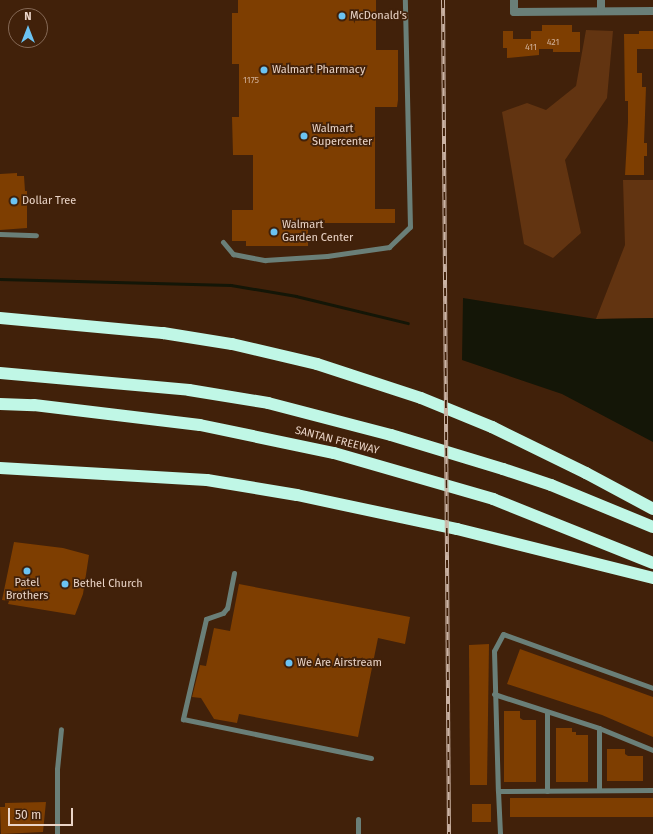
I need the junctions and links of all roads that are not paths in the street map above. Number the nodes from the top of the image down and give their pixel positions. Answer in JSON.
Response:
{"nodes":[{"id":1,"x":405,"y":0,"type":"edge"},
{"id":2,"x":514,"y":0,"type":"edge"},
{"id":3,"x":601,"y":0,"type":"edge"},
{"id":4,"x":653,"y":11,"type":"edge"},
{"id":5,"x":601,"y":12,"type":"junction"},
{"id":6,"x":0,"y":234,"type":"edge"},
{"id":7,"x":36,"y":235,"type":"dead end"},
{"id":8,"x":223,"y":242,"type":"dead end"},
{"id":9,"x":0,"y":318,"type":"edge"},
{"id":10,"x":0,"y":373,"type":"edge"},
{"id":11,"x":0,"y":404,"type":"edge"},
{"id":12,"x":0,"y":468,"type":"edge"},
{"id":13,"x":653,"y":509,"type":"edge"},
{"id":14,"x":653,"y":527,"type":"edge"},
{"id":15,"x":653,"y":563,"type":"edge"},
{"id":16,"x":234,"y":573,"type":"dead end"},
{"id":17,"x":653,"y":578,"type":"edge"},
{"id":18,"x":653,"y":688,"type":"edge"},
{"id":19,"x":494,"y":694,"type":"junction"},
{"id":20,"x":547,"y":712,"type":"junction"},
{"id":21,"x":599,"y":728,"type":"junction"},
{"id":22,"x":61,"y":729,"type":"dead end"},
{"id":23,"x":653,"y":750,"type":"edge"},
{"id":24,"x":371,"y":758,"type":"dead end"},
{"id":25,"x":599,"y":790,"type":"junction"},
{"id":26,"x":653,"y":790,"type":"edge"},
{"id":27,"x":498,"y":791,"type":"junction"},
{"id":28,"x":547,"y":791,"type":"junction"},
{"id":29,"x":358,"y":819,"type":"dead end"},
{"id":30,"x":57,"y":834,"type":"edge"},
{"id":31,"x":358,"y":834,"type":"edge"},
{"id":32,"x":500,"y":834,"type":"edge"}],
"edges":[{"from":1,"to":8,"type":"lane"},
{"from":2,"to":5,"type":"street"},
{"from":3,"to":5,"type":"street"},
{"from":4,"to":5,"type":"street"},
{"from":6,"to":7,"type":"lane"},
{"from":9,"to":13,"type":"highway"},
{"from":10,"to":14,"type":"highway","name":"SANTAN FREEWAY"},
{"from":11,"to":15,"type":"highway","name":"SANTAN FREEWAY"},
{"from":12,"to":17,"type":"highway"},
{"from":16,"to":24,"type":"lane"},
{"from":18,"to":19,"type":"lane"},
{"from":19,"to":20,"type":"lane"},
{"from":19,"to":27,"type":"lane"},
{"from":20,"to":21,"type":"lane"},
{"from":20,"to":28,"type":"lane"},
{"from":21,"to":23,"type":"lane"},
{"from":21,"to":25,"type":"lane"},
{"from":22,"to":30,"type":"lane"},
{"from":25,"to":26,"type":"lane"},
{"from":25,"to":28,"type":"lane"},
{"from":27,"to":28,"type":"lane"},
{"from":27,"to":32,"type":"lane"},
{"from":29,"to":31,"type":"lane"}]}
